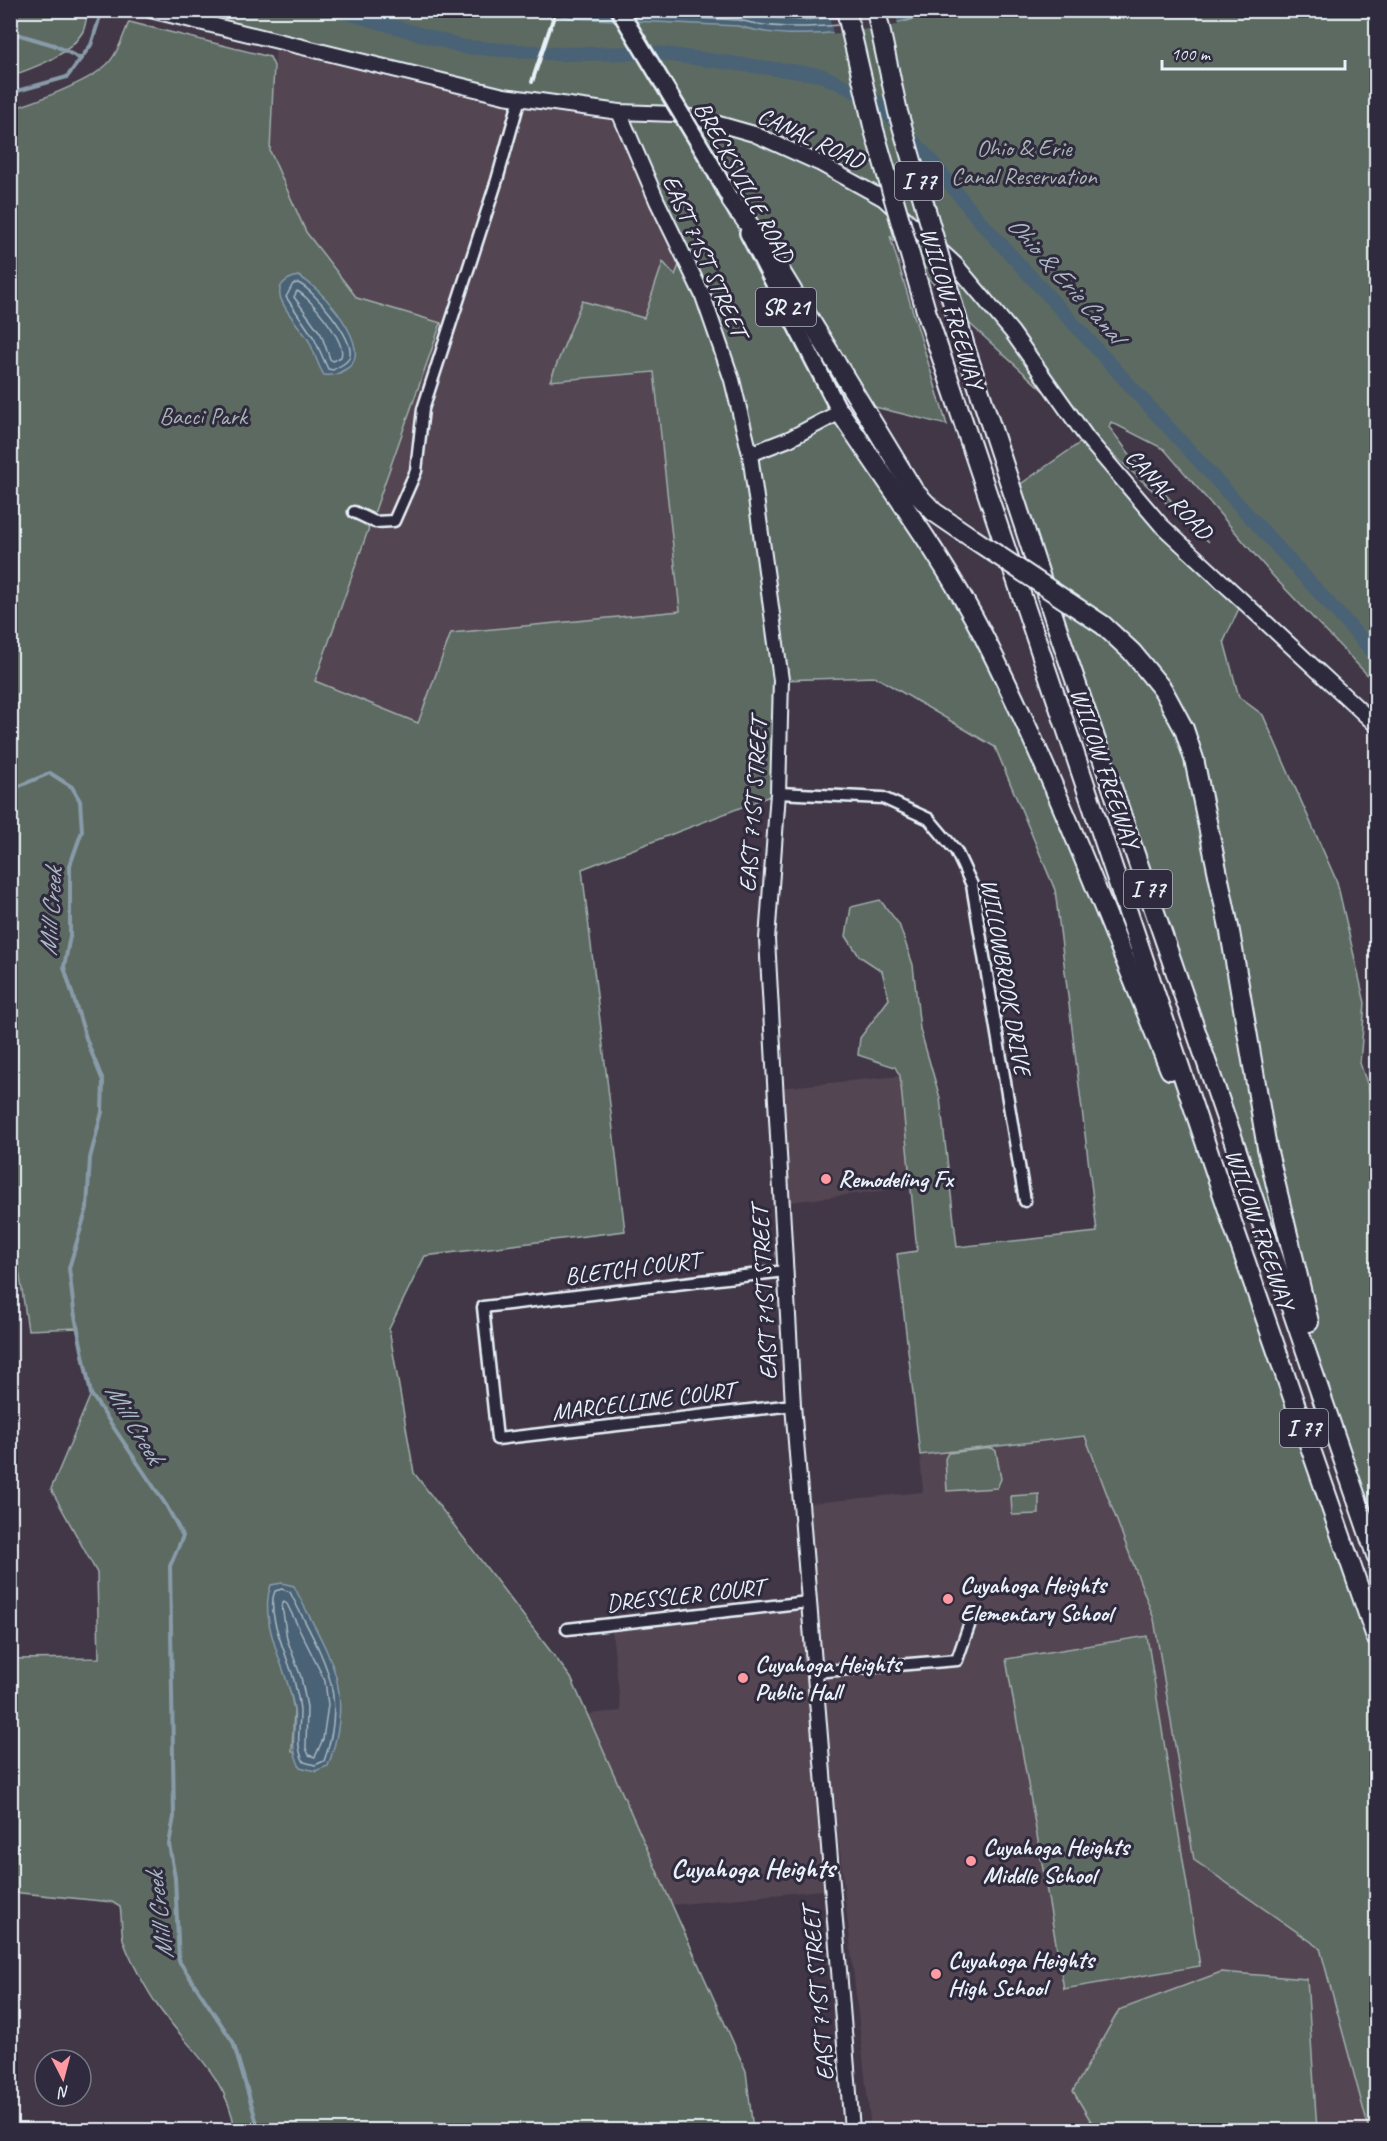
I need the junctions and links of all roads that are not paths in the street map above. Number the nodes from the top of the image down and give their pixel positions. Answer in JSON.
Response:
{"nodes":[{"id":1,"x":150,"y":10,"type":"edge"},
{"id":2,"x":619,"y":10,"type":"edge"},
{"id":3,"x":846,"y":10,"type":"edge"},
{"id":4,"x":876,"y":10,"type":"edge"},
{"id":5,"x":520,"y":98,"type":"junction"},
{"id":6,"x":619,"y":112,"type":"junction"},
{"id":7,"x":732,"y":202,"type":"junction"},
{"id":8,"x":840,"y":412,"type":"junction"},
{"id":9,"x":750,"y":454,"type":"junction"},
{"id":10,"x":354,"y":512,"type":"dead end"},
{"id":11,"x":1377,"y":725,"type":"edge"},
{"id":12,"x":778,"y":793,"type":"junction"},
{"id":13,"x":1024,"y":1201,"type":"dead end"},
{"id":14,"x":1231,"y":1219,"type":"junction"},
{"id":15,"x":785,"y":1271,"type":"junction"},
{"id":16,"x":793,"y":1405,"type":"junction"},
{"id":17,"x":1334,"y":1426,"type":"junction"},
{"id":18,"x":497,"y":1439,"type":"joint"},
{"id":19,"x":1377,"y":1555,"type":"edge"},
{"id":20,"x":808,"y":1602,"type":"junction"},
{"id":21,"x":972,"y":1617,"type":"dead end"},
{"id":22,"x":567,"y":1629,"type":"dead end"},
{"id":23,"x":1377,"y":1637,"type":"edge"},
{"id":24,"x":814,"y":1672,"type":"junction"},
{"id":25,"x":852,"y":2130,"type":"edge"}],
"edges":[{"from":1,"to":5,"type":"street","name":"CANAL ROAD"},
{"from":2,"to":7,"type":"main road","name":"BRECKSVILLE ROAD","number":"SR 21","bridge":true},
{"from":3,"to":14,"type":"highway","name":"WILLOW FREEWAY","number":"I 77","bridge":true},
{"from":4,"to":17,"type":"highway","name":"WILLOW FREEWAY","number":"I 77","bridge":true},
{"from":5,"to":6,"type":"street","name":"CANAL ROAD"},
{"from":5,"to":10,"type":"street"},
{"from":6,"to":9,"type":"street","name":"EAST 71ST STREET"},
{"from":6,"to":11,"type":"street","name":"CANAL ROAD"},
{"from":7,"to":8,"type":"main road","name":"BRECKSVILLE ROAD","number":"SR 21"},
{"from":7,"to":17,"type":"highway","bridge":true},
{"from":8,"to":9,"type":"street"},
{"from":8,"to":14,"type":"highway"},
{"from":9,"to":12,"type":"street","name":"EAST 71ST STREET"},
{"from":12,"to":13,"type":"street","name":"WILLOWBROOK DRIVE"},
{"from":12,"to":15,"type":"street","name":"EAST 71ST STREET"},
{"from":14,"to":23,"type":"highway","name":"WILLOW FREEWAY","number":"I 77"},
{"from":15,"to":16,"type":"street","name":"EAST 71ST STREET"},
{"from":15,"to":18,"type":"street","name":"BLETCH COURT"},
{"from":16,"to":18,"type":"street","name":"MARCELLINE COURT"},
{"from":16,"to":20,"type":"street","name":"EAST 71ST STREET"},
{"from":17,"to":19,"type":"highway","name":"WILLOW FREEWAY","number":"I 77"},
{"from":20,"to":22,"type":"street","name":"DRESSLER COURT"},
{"from":20,"to":24,"type":"street","name":"EAST 71ST STREET"},
{"from":21,"to":24,"type":"street"},
{"from":24,"to":25,"type":"street","name":"EAST 71ST STREET"}]}
